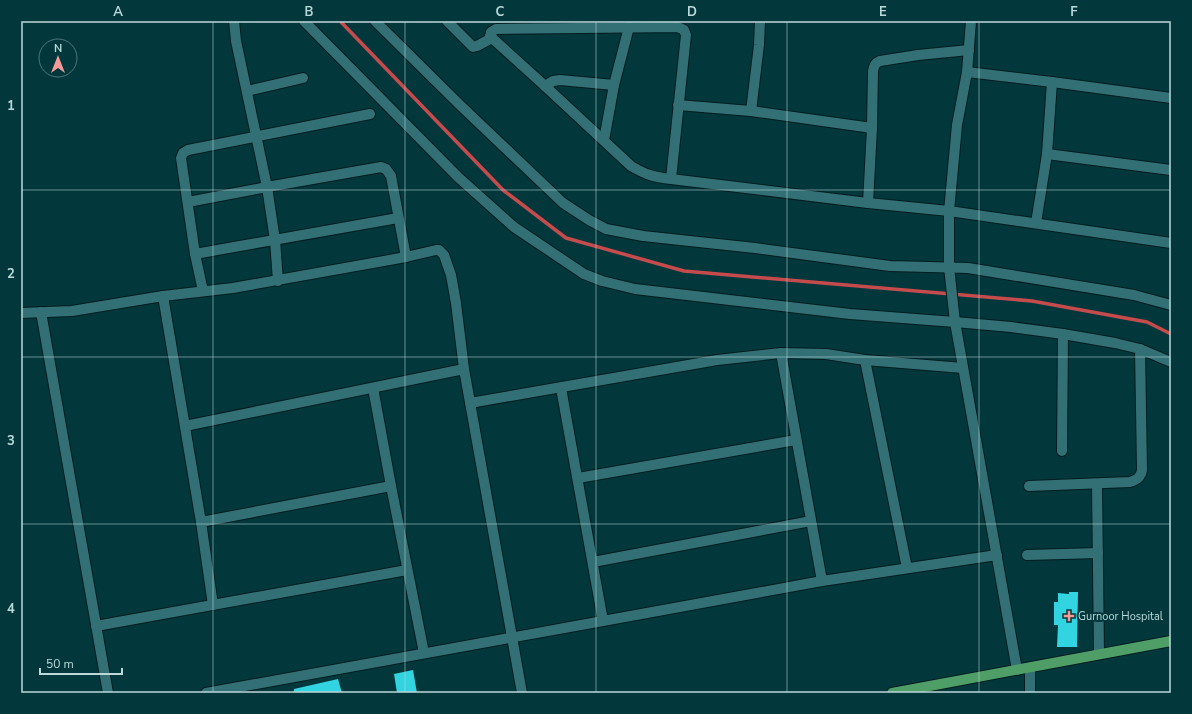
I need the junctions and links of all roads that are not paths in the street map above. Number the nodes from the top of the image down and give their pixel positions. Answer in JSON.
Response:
{"nodes":[{"id":1,"x":234,"y":21,"type":"edge"},
{"id":2,"x":304,"y":21,"type":"edge"},
{"id":3,"x":375,"y":21,"type":"edge"},
{"id":4,"x":446,"y":21,"type":"edge"},
{"id":5,"x":760,"y":21,"type":"edge"},
{"id":6,"x":971,"y":21,"type":"edge"},
{"id":7,"x":629,"y":27,"type":"junction"},
{"id":8,"x":492,"y":38,"type":"junction"},
{"id":9,"x":969,"y":50,"type":"junction"},
{"id":10,"x":967,"y":72,"type":"junction"},
{"id":11,"x":303,"y":78,"type":"dead end"},
{"id":12,"x":1052,"y":82,"type":"junction"},
{"id":13,"x":614,"y":85,"type":"junction"},
{"id":14,"x":545,"y":86,"type":"junction"},
{"id":15,"x":247,"y":91,"type":"junction"},
{"id":16,"x":1171,"y":98,"type":"edge"},
{"id":17,"x":678,"y":105,"type":"junction"},
{"id":18,"x":751,"y":111,"type":"junction"},
{"id":19,"x":370,"y":114,"type":"dead end"},
{"id":20,"x":872,"y":128,"type":"junction"},
{"id":21,"x":257,"y":137,"type":"junction"},
{"id":22,"x":604,"y":140,"type":"junction"},
{"id":23,"x":1047,"y":154,"type":"junction"},
{"id":24,"x":1171,"y":170,"type":"edge"},
{"id":25,"x":671,"y":179,"type":"junction"},
{"id":26,"x":267,"y":187,"type":"junction"},
{"id":27,"x":188,"y":202,"type":"junction"},
{"id":28,"x":868,"y":203,"type":"junction"},
{"id":29,"x":949,"y":211,"type":"junction"},
{"id":30,"x":398,"y":218,"type":"junction"},
{"id":31,"x":1036,"y":223,"type":"junction"},
{"id":32,"x":275,"y":240,"type":"junction"},
{"id":33,"x":1171,"y":242,"type":"edge"},
{"id":34,"x":195,"y":254,"type":"junction"},
{"id":35,"x":406,"y":257,"type":"junction"},
{"id":36,"x":950,"y":270,"type":"junction"},
{"id":37,"x":278,"y":281,"type":"junction"},
{"id":38,"x":203,"y":291,"type":"junction"},
{"id":39,"x":163,"y":296,"type":"junction"},
{"id":40,"x":1171,"y":305,"type":"edge"},
{"id":41,"x":41,"y":312,"type":"junction"},
{"id":42,"x":21,"y":313,"type":"edge"},
{"id":43,"x":955,"y":319,"type":"junction"},
{"id":44,"x":1063,"y":334,"type":"junction"},
{"id":45,"x":1140,"y":349,"type":"junction"},
{"id":46,"x":781,"y":353,"type":"junction"},
{"id":47,"x":865,"y":360,"type":"junction"},
{"id":48,"x":1171,"y":362,"type":"edge"},
{"id":49,"x":963,"y":368,"type":"junction"},
{"id":50,"x":464,"y":369,"type":"junction"},
{"id":51,"x":373,"y":388,"type":"junction"},
{"id":52,"x":561,"y":388,"type":"junction"},
{"id":53,"x":470,"y":403,"type":"junction"},
{"id":54,"x":184,"y":426,"type":"junction"},
{"id":55,"x":796,"y":440,"type":"junction"},
{"id":56,"x":1062,"y":450,"type":"dead end"},
{"id":57,"x":578,"y":478,"type":"junction"},
{"id":58,"x":1097,"y":484,"type":"junction"},
{"id":59,"x":391,"y":486,"type":"junction"},
{"id":60,"x":1029,"y":486,"type":"dead end"},
{"id":61,"x":811,"y":521,"type":"junction"},
{"id":62,"x":201,"y":522,"type":"junction"},
{"id":63,"x":1098,"y":553,"type":"junction"},
{"id":64,"x":1027,"y":554,"type":"dead end"},
{"id":65,"x":997,"y":555,"type":"junction"},
{"id":66,"x":593,"y":562,"type":"junction"},
{"id":67,"x":907,"y":568,"type":"junction"},
{"id":68,"x":407,"y":570,"type":"junction"},
{"id":69,"x":822,"y":581,"type":"junction"},
{"id":70,"x":213,"y":605,"type":"junction"},
{"id":71,"x":603,"y":621,"type":"junction"},
{"id":72,"x":96,"y":626,"type":"junction"},
{"id":73,"x":512,"y":637,"type":"junction"},
{"id":74,"x":1171,"y":641,"type":"edge"},
{"id":75,"x":424,"y":653,"type":"junction"},
{"id":76,"x":1100,"y":654,"type":"junction"},
{"id":77,"x":1030,"y":668,"type":"junction"},
{"id":78,"x":1017,"y":670,"type":"junction"},
{"id":79,"x":108,"y":693,"type":"edge"},
{"id":80,"x":206,"y":693,"type":"edge"},
{"id":81,"x":522,"y":693,"type":"edge"},
{"id":82,"x":892,"y":693,"type":"edge"},
{"id":83,"x":1030,"y":693,"type":"edge"}],
"edges":[{"from":1,"to":15,"type":"street"},
{"from":2,"to":43,"type":"street"},
{"from":3,"to":36,"type":"street"},
{"from":4,"to":8,"type":"street"},
{"from":5,"to":18,"type":"street"},
{"from":6,"to":9,"type":"street"},
{"from":7,"to":8,"type":"street"},
{"from":7,"to":13,"type":"street"},
{"from":7,"to":17,"type":"street"},
{"from":8,"to":14,"type":"street"},
{"from":9,"to":10,"type":"street"},
{"from":9,"to":20,"type":"street"},
{"from":10,"to":12,"type":"street"},
{"from":10,"to":29,"type":"street"},
{"from":11,"to":15,"type":"street"},
{"from":12,"to":16,"type":"street"},
{"from":12,"to":23,"type":"street"},
{"from":13,"to":14,"type":"street"},
{"from":13,"to":22,"type":"street"},
{"from":14,"to":22,"type":"street"},
{"from":15,"to":21,"type":"street"},
{"from":17,"to":18,"type":"street"},
{"from":17,"to":25,"type":"street"},
{"from":18,"to":20,"type":"street"},
{"from":19,"to":21,"type":"street"},
{"from":20,"to":28,"type":"street"},
{"from":21,"to":26,"type":"street"},
{"from":21,"to":27,"type":"street"},
{"from":22,"to":25,"type":"street"},
{"from":23,"to":24,"type":"street"},
{"from":23,"to":31,"type":"street"},
{"from":25,"to":28,"type":"street"},
{"from":26,"to":27,"type":"street"},
{"from":26,"to":30,"type":"street"},
{"from":26,"to":32,"type":"street"},
{"from":27,"to":34,"type":"street"},
{"from":28,"to":29,"type":"street"},
{"from":29,"to":31,"type":"street"},
{"from":29,"to":36,"type":"street"},
{"from":30,"to":32,"type":"street"},
{"from":30,"to":35,"type":"street"},
{"from":31,"to":33,"type":"street"},
{"from":32,"to":34,"type":"street"},
{"from":32,"to":37,"type":"street"},
{"from":34,"to":38,"type":"street"},
{"from":35,"to":37,"type":"street"},
{"from":35,"to":50,"type":"street"},
{"from":36,"to":40,"type":"street"},
{"from":36,"to":43,"type":"street"},
{"from":37,"to":38,"type":"street"},
{"from":38,"to":39,"type":"street"},
{"from":39,"to":41,"type":"street"},
{"from":39,"to":54,"type":"street"},
{"from":41,"to":42,"type":"street"},
{"from":41,"to":72,"type":"street"},
{"from":43,"to":44,"type":"street"},
{"from":43,"to":49,"type":"street"},
{"from":44,"to":45,"type":"street"},
{"from":44,"to":56,"type":"street"},
{"from":45,"to":48,"type":"street"},
{"from":45,"to":58,"type":"street"},
{"from":46,"to":47,"type":"street"},
{"from":46,"to":52,"type":"street"},
{"from":46,"to":55,"type":"street"},
{"from":47,"to":49,"type":"street"},
{"from":47,"to":67,"type":"street"},
{"from":49,"to":65,"type":"street"},
{"from":50,"to":51,"type":"street"},
{"from":50,"to":53,"type":"street"},
{"from":51,"to":54,"type":"street"},
{"from":51,"to":59,"type":"street"},
{"from":52,"to":53,"type":"street"},
{"from":52,"to":57,"type":"street"},
{"from":53,"to":73,"type":"street"},
{"from":54,"to":62,"type":"street"},
{"from":55,"to":57,"type":"street"},
{"from":55,"to":61,"type":"street"},
{"from":57,"to":66,"type":"street"},
{"from":58,"to":60,"type":"street"},
{"from":58,"to":63,"type":"street"},
{"from":59,"to":62,"type":"street"},
{"from":59,"to":68,"type":"street"},
{"from":61,"to":66,"type":"street"},
{"from":61,"to":69,"type":"street"},
{"from":62,"to":70,"type":"street"},
{"from":63,"to":64,"type":"street"},
{"from":63,"to":76,"type":"street"},
{"from":65,"to":67,"type":"street"},
{"from":65,"to":78,"type":"street"},
{"from":66,"to":71,"type":"street"},
{"from":67,"to":69,"type":"street"},
{"from":68,"to":70,"type":"street"},
{"from":68,"to":75,"type":"street"},
{"from":69,"to":71,"type":"street"},
{"from":70,"to":72,"type":"street"},
{"from":71,"to":73,"type":"street"},
{"from":72,"to":79,"type":"street"},
{"from":73,"to":75,"type":"street"},
{"from":73,"to":81,"type":"street"},
{"from":74,"to":76,"type":"main road"},
{"from":75,"to":80,"type":"street"},
{"from":76,"to":77,"type":"main road"},
{"from":77,"to":78,"type":"main road"},
{"from":77,"to":83,"type":"street"},
{"from":78,"to":82,"type":"main road"}]}
